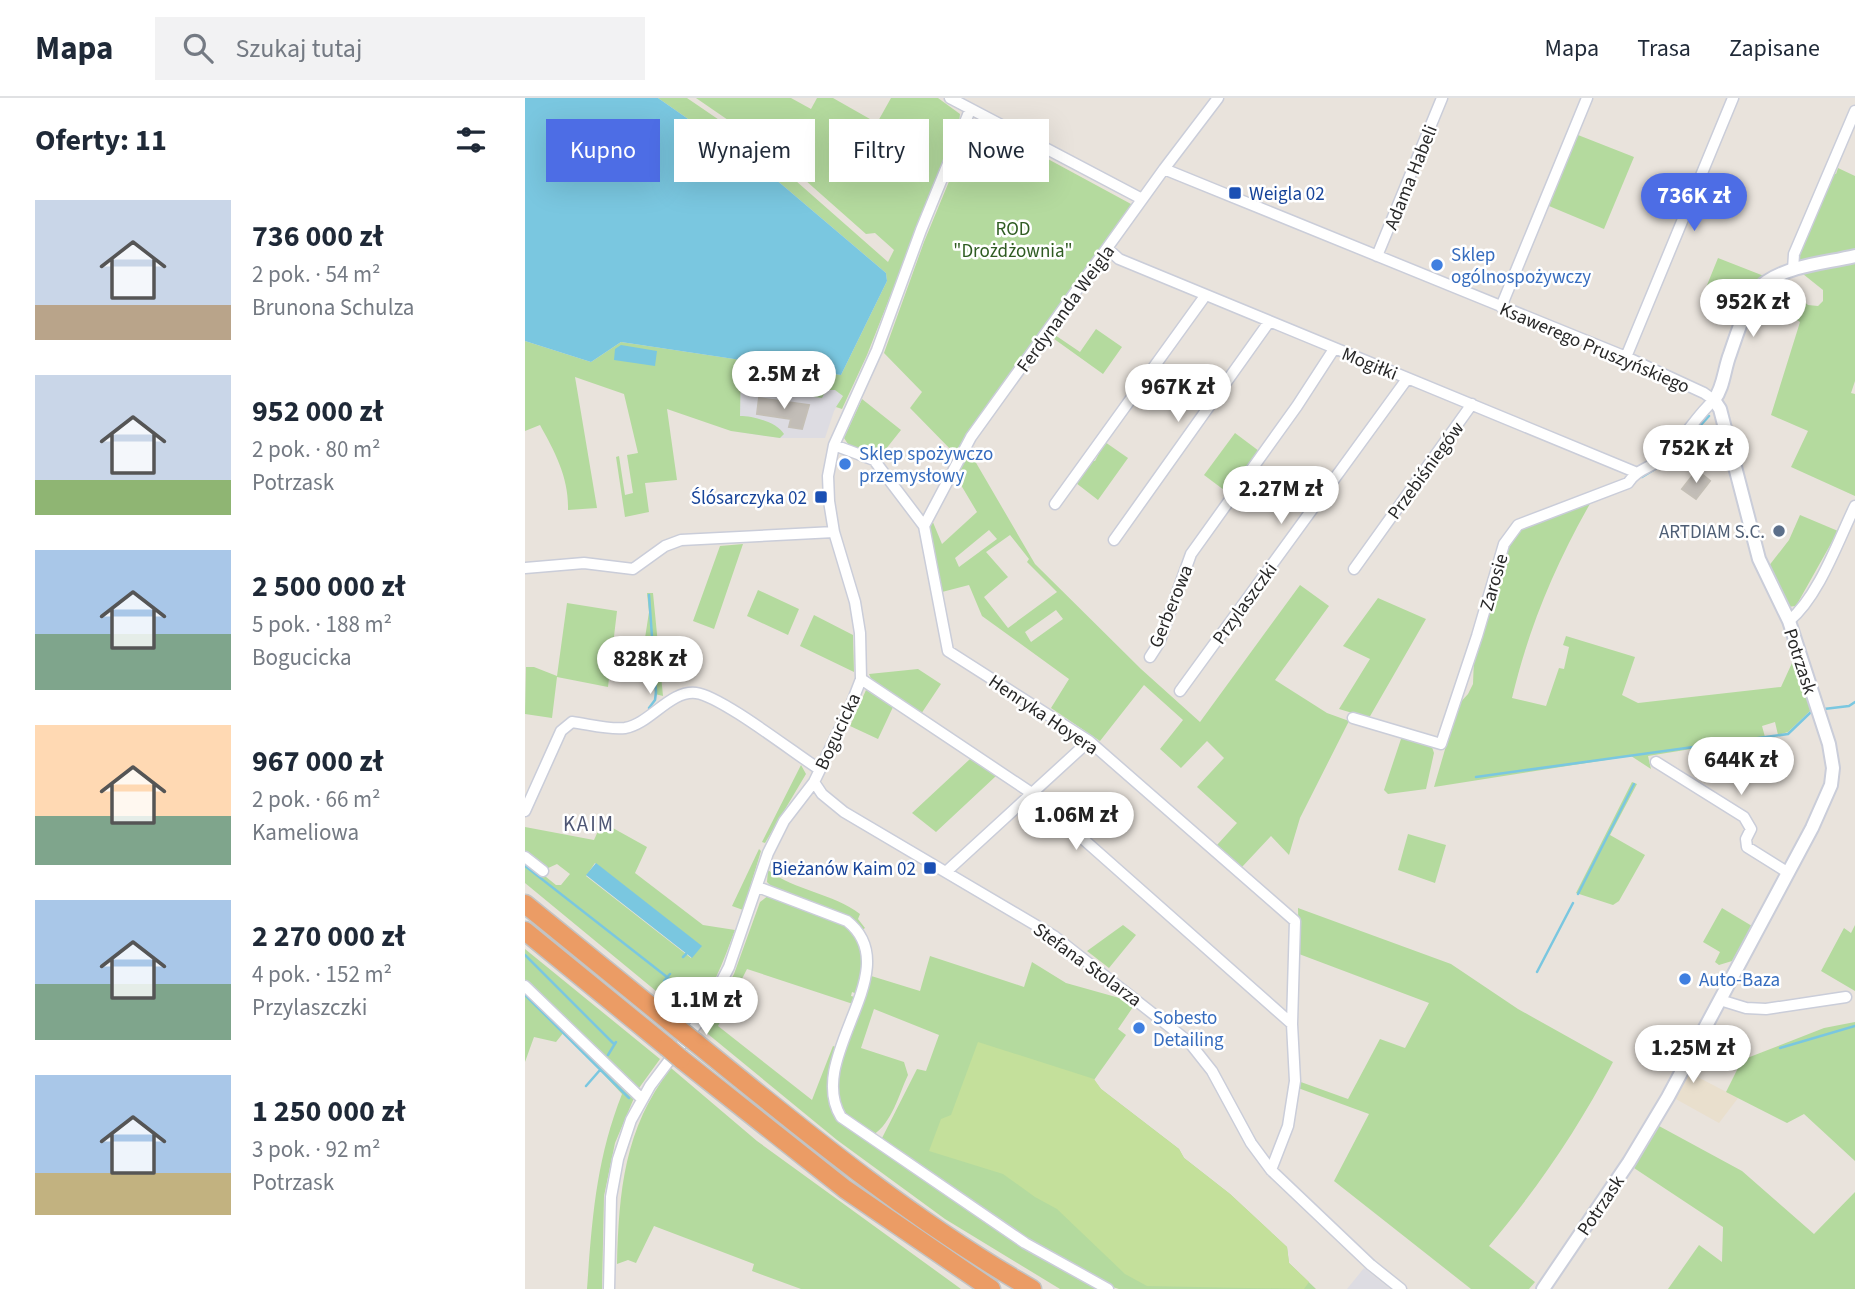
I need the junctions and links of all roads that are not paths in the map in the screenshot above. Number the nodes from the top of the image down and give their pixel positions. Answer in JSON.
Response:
{"nodes":[{"id":1,"x":950,"y":98,"type":"edge"},
{"id":2,"x":1218,"y":98,"type":"edge"},
{"id":3,"x":1442,"y":98,"type":"edge"},
{"id":4,"x":1587,"y":98,"type":"edge"},
{"id":5,"x":1733,"y":98,"type":"edge"},
{"id":6,"x":970,"y":110,"type":"junction"},
{"id":7,"x":1855,"y":111,"type":"edge"},
{"id":8,"x":1164,"y":169,"type":"junction"},
{"id":9,"x":1142,"y":199,"type":"junction"},
{"id":10,"x":1108,"y":249,"type":"junction"},
{"id":11,"x":1377,"y":256,"type":"junction"},
{"id":12,"x":1855,"y":256,"type":"edge"},
{"id":13,"x":1793,"y":270,"type":"junction"},
{"id":14,"x":1205,"y":296,"type":"junction"},
{"id":15,"x":1501,"y":307,"type":"junction"},
{"id":16,"x":1269,"y":322,"type":"junction"},
{"id":17,"x":1334,"y":349,"type":"junction"},
{"id":18,"x":1626,"y":357,"type":"junction"},
{"id":19,"x":1407,"y":379,"type":"junction"},
{"id":20,"x":1714,"y":400,"type":"junction"},
{"id":21,"x":1472,"y":404,"type":"junction"},
{"id":22,"x":834,"y":445,"type":"junction"},
{"id":23,"x":1635,"y":472,"type":"junction"},
{"id":24,"x":1055,"y":505,"type":"dead end"},
{"id":25,"x":1855,"y":506,"type":"edge"},
{"id":26,"x":924,"y":526,"type":"junction"},
{"id":27,"x":834,"y":533,"type":"junction"},
{"id":28,"x":1114,"y":540,"type":"dead end"},
{"id":29,"x":525,"y":568,"type":"edge"},
{"id":30,"x":1354,"y":569,"type":"dead end"},
{"id":31,"x":1789,"y":621,"type":"junction"},
{"id":32,"x":1150,"y":657,"type":"dead end"},
{"id":33,"x":861,"y":680,"type":"junction"},
{"id":34,"x":1180,"y":691,"type":"dead end"},
{"id":35,"x":1353,"y":718,"type":"dead end"},
{"id":36,"x":1089,"y":741,"type":"junction"},
{"id":37,"x":1656,"y":762,"type":"dead end"},
{"id":38,"x":819,"y":769,"type":"junction"},
{"id":39,"x":814,"y":782,"type":"junction"},
{"id":40,"x":1030,"y":792,"type":"junction"},
{"id":41,"x":525,"y":811,"type":"edge"},
{"id":42,"x":525,"y":857,"type":"edge"},
{"id":43,"x":543,"y":871,"type":"dead end"},
{"id":44,"x":947,"y":872,"type":"junction"},
{"id":45,"x":1787,"y":872,"type":"junction"},
{"id":46,"x":758,"y":887,"type":"junction"},
{"id":47,"x":525,"y":904,"type":"edge"},
{"id":48,"x":525,"y":930,"type":"edge"},
{"id":49,"x":525,"y":986,"type":"edge"},
{"id":50,"x":1846,"y":998,"type":"dead end"},
{"id":51,"x":1720,"y":1000,"type":"junction"},
{"id":52,"x":1292,"y":1024,"type":"junction"},
{"id":53,"x":642,"y":1099,"type":"junction"},
{"id":54,"x":1271,"y":1170,"type":"junction"},
{"id":55,"x":609,"y":1289,"type":"edge"},
{"id":56,"x":991,"y":1289,"type":"edge"},
{"id":57,"x":1032,"y":1289,"type":"edge"},
{"id":58,"x":1108,"y":1289,"type":"edge"},
{"id":59,"x":1401,"y":1289,"type":"edge"},
{"id":60,"x":1543,"y":1289,"type":"edge"}],
"edges":[{"from":1,"to":6,"type":"street"},
{"from":2,"to":8,"type":"street","name":"Ferdynanda Weigla"},
{"from":3,"to":11,"type":"street","name":"Adama Habeli"},
{"from":4,"to":15,"type":"street"},
{"from":5,"to":18,"type":"street"},
{"from":6,"to":9,"type":"street"},
{"from":6,"to":22,"type":"street","name":"Bogucicka"},
{"from":7,"to":13,"type":"street"},
{"from":8,"to":9,"type":"street","name":"Ferdynanda Weigla"},
{"from":8,"to":11,"type":"street","name":"Ksawerego Pruszyńskiego"},
{"from":9,"to":10,"type":"street","name":"Ferdynanda Weigla"},
{"from":10,"to":14,"type":"street","name":"Mogiłki"},
{"from":10,"to":26,"type":"street","name":"Ferdynanda Weigla"},
{"from":11,"to":15,"type":"street","name":"Ksawerego Pruszyńskiego"},
{"from":12,"to":13,"type":"street"},
{"from":13,"to":20,"type":"street"},
{"from":14,"to":16,"type":"street","name":"Mogiłki"},
{"from":14,"to":24,"type":"street"},
{"from":15,"to":18,"type":"street","name":"Ksawerego Pruszyńskiego"},
{"from":16,"to":17,"type":"street","name":"Mogiłki"},
{"from":16,"to":28,"type":"street"},
{"from":17,"to":19,"type":"street","name":"Mogiłki"},
{"from":17,"to":32,"type":"street","name":"Gerberowa"},
{"from":18,"to":20,"type":"street","name":"Ksawerego Pruszyńskiego"},
{"from":19,"to":21,"type":"street","name":"Mogiłki"},
{"from":19,"to":34,"type":"street","name":"Przylaszczki"},
{"from":20,"to":23,"type":"street","name":"Zarosie"},
{"from":20,"to":31,"type":"street","name":"Potrzask"},
{"from":21,"to":23,"type":"street","name":"Mogiłki"},
{"from":21,"to":30,"type":"street","name":"Przebiśniegów"},
{"from":22,"to":26,"type":"street","name":"Henryka Hoyera"},
{"from":22,"to":27,"type":"street","name":"Bogucicka"},
{"from":23,"to":35,"type":"street","name":"Zarosie"},
{"from":25,"to":31,"type":"street"},
{"from":26,"to":36,"type":"street","name":"Henryka Hoyera"},
{"from":27,"to":29,"type":"street"},
{"from":27,"to":33,"type":"street","name":"Bogucicka"},
{"from":31,"to":45,"type":"street","name":"Potrzask"},
{"from":33,"to":38,"type":"street","name":"Bogucicka"},
{"from":33,"to":40,"type":"street"},
{"from":36,"to":40,"type":"street"},
{"from":36,"to":52,"type":"street","name":"Henryka Hoyera"},
{"from":37,"to":45,"type":"street"},
{"from":38,"to":39,"type":"street","name":"Bogucicka"},
{"from":38,"to":41,"type":"street"},
{"from":39,"to":44,"type":"street","name":"Stefana Stolarza"},
{"from":39,"to":46,"type":"street","name":"Bogucicka"},
{"from":40,"to":44,"type":"street"},
{"from":40,"to":52,"type":"street"},
{"from":42,"to":43,"type":"street"},
{"from":44,"to":54,"type":"street","name":"Stefana Stolarza"},
{"from":45,"to":51,"type":"street","name":"Potrzask"},
{"from":46,"to":53,"type":"street","name":"Bogucicka"},
{"from":46,"to":58,"type":"street"},
{"from":47,"to":57,"type":"highway","bridge":true},
{"from":48,"to":56,"type":"highway"},
{"from":49,"to":53,"type":"street"},
{"from":50,"to":51,"type":"street"},
{"from":51,"to":60,"type":"street","name":"Potrzask"},
{"from":52,"to":54,"type":"street","name":"Henryka Hoyera"},
{"from":53,"to":55,"type":"street","name":"Bogucicka"},
{"from":54,"to":59,"type":"street","name":"Stefana Stolarza"}]}
